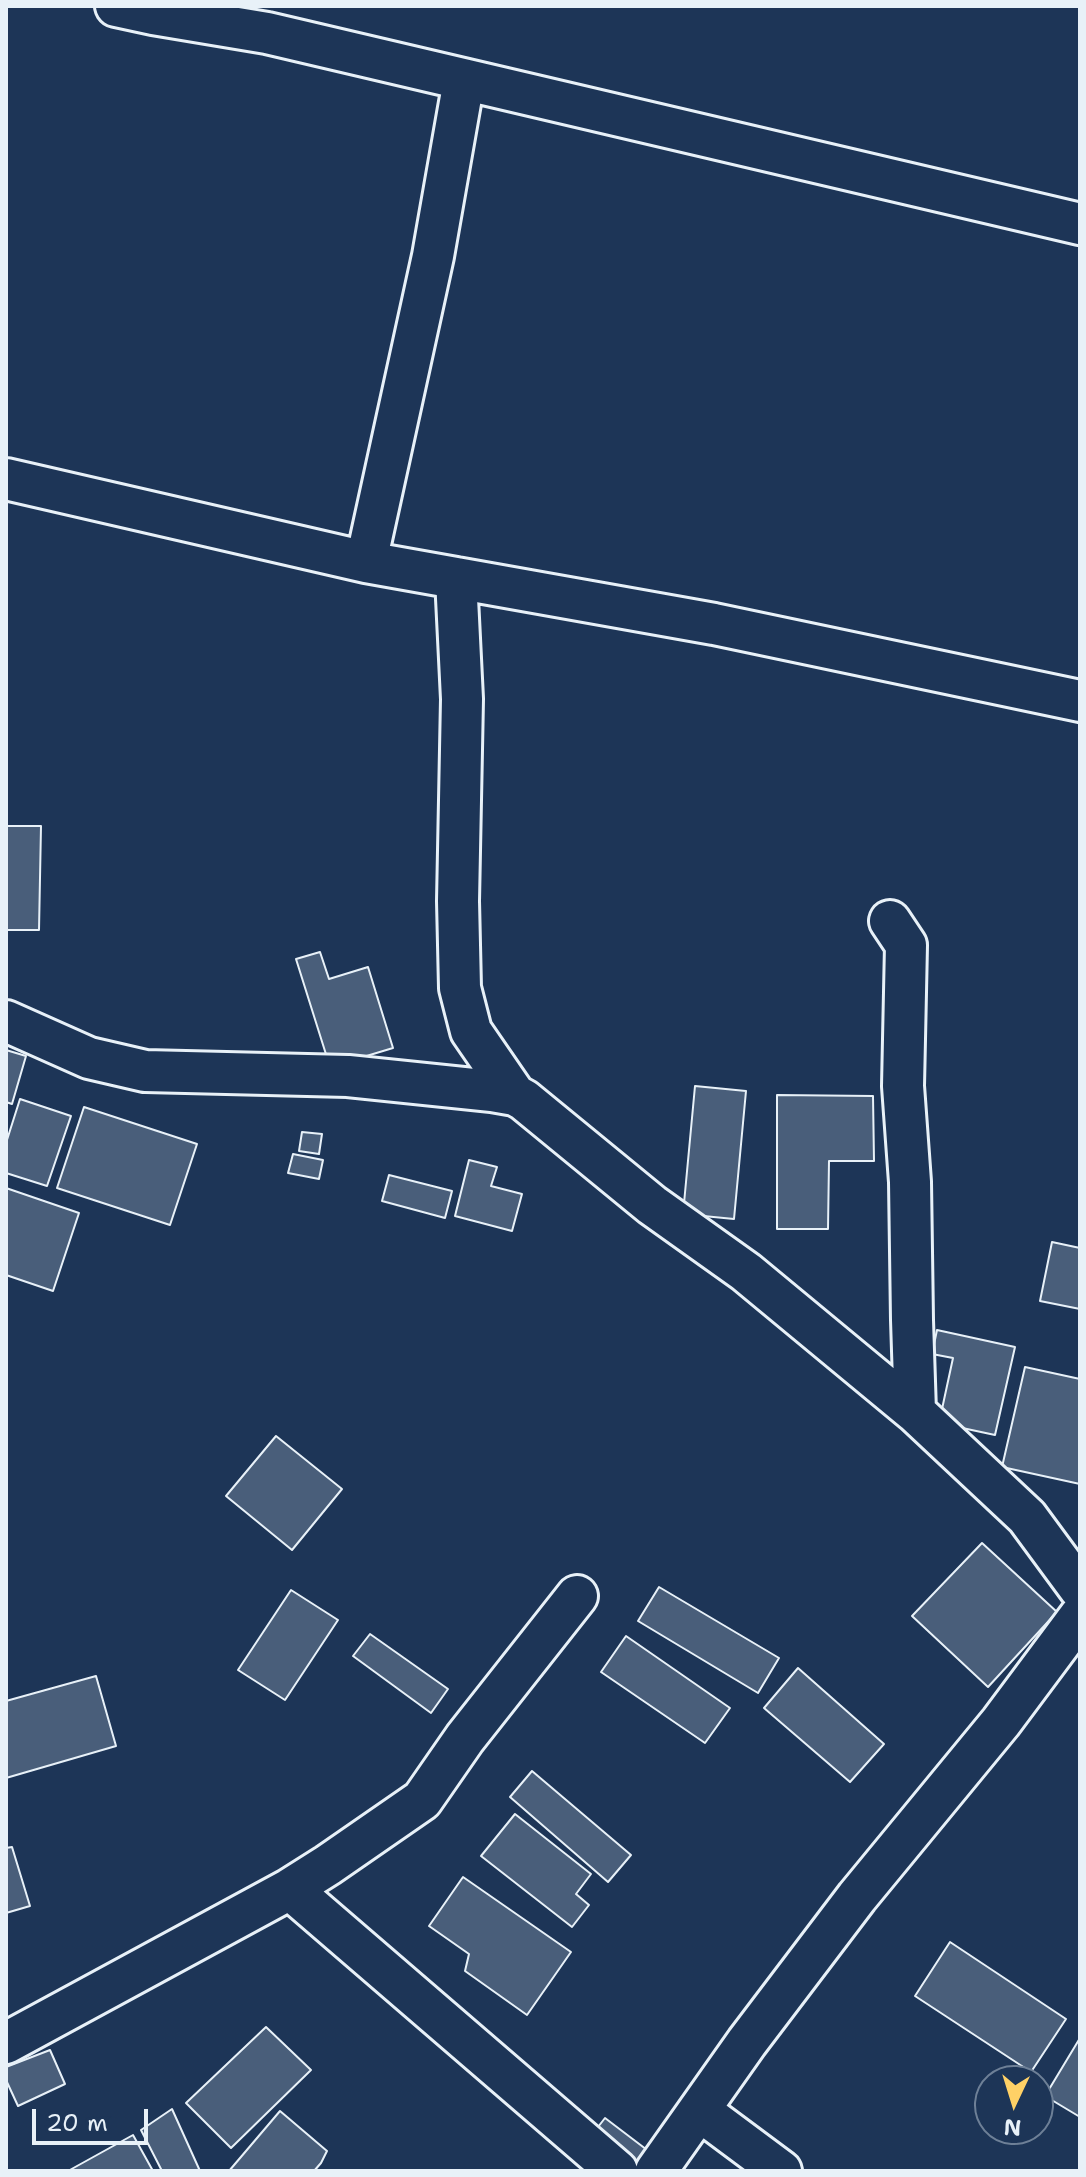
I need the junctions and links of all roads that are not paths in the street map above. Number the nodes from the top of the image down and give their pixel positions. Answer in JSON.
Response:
{"nodes":[{"id":1,"x":116,"y":6,"type":"edge"},
{"id":2,"x":464,"y":80,"type":"junction"},
{"id":3,"x":1080,"y":224,"type":"edge"},
{"id":4,"x":6,"y":479,"type":"edge"},
{"id":5,"x":366,"y":562,"type":"junction"},
{"id":6,"x":456,"y":578,"type":"junction"},
{"id":7,"x":1080,"y":701,"type":"edge"},
{"id":8,"x":890,"y":921,"type":"dead end"},
{"id":9,"x":6,"y":1021,"type":"edge"},
{"id":10,"x":515,"y":1095,"type":"junction"},
{"id":11,"x":915,"y":1412,"type":"junction"},
{"id":12,"x":1080,"y":1589,"type":"edge"},
{"id":13,"x":577,"y":1596,"type":"dead end"},
{"id":14,"x":1080,"y":1616,"type":"edge"},
{"id":15,"x":290,"y":1889,"type":"junction"},
{"id":16,"x":6,"y":2043,"type":"edge"},
{"id":17,"x":699,"y":2110,"type":"junction"},
{"id":18,"x":617,"y":2171,"type":"edge"},
{"id":19,"x":656,"y":2171,"type":"edge"},
{"id":20,"x":781,"y":2171,"type":"edge"}],
"edges":[{"from":1,"to":2,"type":"street"},
{"from":2,"to":3,"type":"street"},
{"from":2,"to":5,"type":"street"},
{"from":4,"to":5,"type":"street"},
{"from":5,"to":6,"type":"street"},
{"from":6,"to":7,"type":"street"},
{"from":6,"to":10,"type":"street"},
{"from":8,"to":11,"type":"street"},
{"from":9,"to":10,"type":"street"},
{"from":10,"to":11,"type":"street"},
{"from":11,"to":12,"type":"street"},
{"from":13,"to":15,"type":"street"},
{"from":14,"to":17,"type":"street"},
{"from":15,"to":16,"type":"street"},
{"from":15,"to":18,"type":"street"},
{"from":17,"to":19,"type":"street"},
{"from":17,"to":20,"type":"street"}]}
